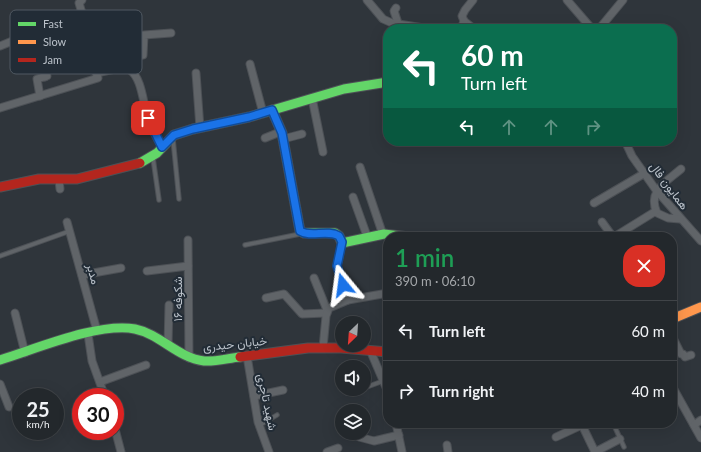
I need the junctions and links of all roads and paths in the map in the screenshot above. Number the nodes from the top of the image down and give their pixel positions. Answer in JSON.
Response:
{"nodes":[{"id":1,"x":82,"y":0,"type":"edge"},
{"id":2,"x":367,"y":0,"type":"edge"},
{"id":3,"x":473,"y":0,"type":"edge"},
{"id":4,"x":567,"y":0,"type":"edge"},
{"id":5,"x":623,"y":0,"type":"edge"},
{"id":6,"x":396,"y":8,"type":"dead end"},
{"id":7,"x":81,"y":10,"type":"edge"},
{"id":8,"x":464,"y":21,"type":"junction"},
{"id":9,"x":398,"y":23,"type":"junction"},
{"id":10,"x":403,"y":24,"type":"edge"},
{"id":11,"x":463,"y":24,"type":"edge"},
{"id":12,"x":468,"y":24,"type":"edge"},
{"id":13,"x":588,"y":24,"type":"edge"},
{"id":14,"x":603,"y":24,"type":"edge"},
{"id":15,"x":171,"y":33,"type":"dead end"},
{"id":16,"x":10,"y":42,"type":"edge"},
{"id":17,"x":0,"y":46,"type":"edge"},
{"id":18,"x":142,"y":55,"type":"edge"},
{"id":19,"x":250,"y":64,"type":"dead end"},
{"id":20,"x":196,"y":73,"type":"dead end"},
{"id":21,"x":45,"y":74,"type":"edge"},
{"id":22,"x":96,"y":74,"type":"edge"},
{"id":23,"x":135,"y":74,"type":"edge"},
{"id":24,"x":383,"y":83,"type":"edge"},
{"id":25,"x":40,"y":96,"type":"junction"},
{"id":26,"x":312,"y":98,"type":"junction"},
{"id":27,"x":0,"y":108,"type":"edge"},
{"id":28,"x":268,"y":111,"type":"junction"},
{"id":29,"x":200,"y":128,"type":"junction"},
{"id":30,"x":302,"y":134,"type":"dead end"},
{"id":31,"x":172,"y":136,"type":"junction"},
{"id":32,"x":282,"y":136,"type":"junction"},
{"id":33,"x":265,"y":138,"type":"dead end"},
{"id":34,"x":628,"y":146,"type":"edge"},
{"id":35,"x":162,"y":147,"type":"junction"},
{"id":36,"x":323,"y":152,"type":"dead end"},
{"id":37,"x":153,"y":156,"type":"junction"},
{"id":38,"x":360,"y":167,"type":"dead end"},
{"id":39,"x":681,"y":168,"type":"dead end"},
{"id":40,"x":645,"y":173,"type":"junction"},
{"id":41,"x":0,"y":187,"type":"edge"},
{"id":42,"x":656,"y":190,"type":"junction"},
{"id":43,"x":353,"y":197,"type":"dead end"},
{"id":44,"x":179,"y":199,"type":"dead end"},
{"id":45,"x":159,"y":200,"type":"dead end"},
{"id":46,"x":594,"y":203,"type":"dead end"},
{"id":47,"x":656,"y":211,"type":"junction"},
{"id":48,"x":680,"y":219,"type":"junction"},
{"id":49,"x":68,"y":222,"type":"dead end"},
{"id":50,"x":602,"y":222,"type":"dead end"},
{"id":51,"x":70,"y":231,"type":"junction"},
{"id":52,"x":382,"y":232,"type":"joint"},
{"id":53,"x":609,"y":232,"type":"edge"},
{"id":54,"x":621,"y":232,"type":"edge"},
{"id":55,"x":304,"y":234,"type":"junction"},
{"id":56,"x":367,"y":236,"type":"junction"},
{"id":57,"x":188,"y":240,"type":"dead end"},
{"id":58,"x":342,"y":242,"type":"junction"},
{"id":59,"x":701,"y":242,"type":"edge"},
{"id":60,"x":245,"y":245,"type":"dead end"},
{"id":61,"x":0,"y":256,"type":"edge"},
{"id":62,"x":188,"y":266,"type":"junction"},
{"id":63,"x":120,"y":268,"type":"dead end"},
{"id":64,"x":147,"y":271,"type":"dead end"},
{"id":65,"x":82,"y":275,"type":"junction"},
{"id":66,"x":314,"y":278,"type":"dead end"},
{"id":67,"x":383,"y":294,"type":"edge"},
{"id":68,"x":266,"y":298,"type":"dead end"},
{"id":69,"x":348,"y":300,"type":"junction"},
{"id":70,"x":169,"y":305,"type":"dead end"},
{"id":71,"x":701,"y":307,"type":"edge"},
{"id":72,"x":327,"y":312,"type":"junction"},
{"id":73,"x":15,"y":313,"type":"dead end"},
{"id":74,"x":677,"y":317,"type":"edge"},
{"id":75,"x":92,"y":332,"type":"junction"},
{"id":76,"x":168,"y":345,"type":"junction"},
{"id":77,"x":677,"y":346,"type":"edge"},
{"id":78,"x":323,"y":348,"type":"junction"},
{"id":79,"x":335,"y":349,"type":"edge"},
{"id":80,"x":371,"y":350,"type":"edge"},
{"id":81,"x":383,"y":351,"type":"edge"},
{"id":82,"x":371,"y":352,"type":"edge"},
{"id":83,"x":25,"y":353,"type":"junction"},
{"id":84,"x":691,"y":355,"type":"dead end"},
{"id":85,"x":246,"y":356,"type":"junction"},
{"id":86,"x":189,"y":358,"type":"junction"},
{"id":87,"x":0,"y":360,"type":"edge"},
{"id":88,"x":146,"y":365,"type":"dead end"},
{"id":89,"x":383,"y":381,"type":"joint"},
{"id":90,"x":100,"y":382,"type":"junction"},
{"id":91,"x":0,"y":384,"type":"edge"},
{"id":92,"x":371,"y":385,"type":"edge"},
{"id":93,"x":102,"y":388,"type":"edge"},
{"id":94,"x":283,"y":390,"type":"dead end"},
{"id":95,"x":677,"y":395,"type":"edge"},
{"id":96,"x":254,"y":396,"type":"junction"},
{"id":97,"x":9,"y":407,"type":"dead end"},
{"id":98,"x":277,"y":415,"type":"dead end"},
{"id":99,"x":701,"y":420,"type":"edge"},
{"id":100,"x":260,"y":425,"type":"junction"},
{"id":101,"x":694,"y":425,"type":"junction"},
{"id":102,"x":397,"y":428,"type":"edge"},
{"id":103,"x":576,"y":428,"type":"edge"},
{"id":104,"x":583,"y":428,"type":"edge"},
{"id":105,"x":615,"y":428,"type":"edge"},
{"id":106,"x":399,"y":435,"type":"junction"},
{"id":107,"x":556,"y":437,"type":"dead end"},
{"id":108,"x":701,"y":438,"type":"edge"},
{"id":109,"x":371,"y":439,"type":"edge"},
{"id":110,"x":620,"y":439,"type":"junction"},
{"id":111,"x":118,"y":440,"type":"edge"},
{"id":112,"x":624,"y":447,"type":"dead end"},
{"id":113,"x":338,"y":448,"type":"dead end"},
{"id":114,"x":121,"y":452,"type":"edge"},
{"id":115,"x":269,"y":452,"type":"edge"},
{"id":116,"x":327,"y":452,"type":"edge"},
{"id":117,"x":402,"y":452,"type":"edge"},
{"id":118,"x":595,"y":452,"type":"edge"}],
"edges":[{"from":1,"to":7,"type":"street"},
{"from":2,"to":9,"type":"street"},
{"from":3,"to":8,"type":"street"},
{"from":4,"to":13,"type":"street"},
{"from":5,"to":14,"type":"street"},
{"from":6,"to":9,"type":"street"},
{"from":8,"to":11,"type":"street"},
{"from":8,"to":12,"type":"street"},
{"from":9,"to":10,"type":"street"},
{"from":15,"to":18,"type":"street"},
{"from":16,"to":17,"type":"street"},
{"from":19,"to":28,"type":"street"},
{"from":20,"to":29,"type":"street"},
{"from":21,"to":25,"type":"street"},
{"from":22,"to":25,"type":"street"},
{"from":23,"to":35,"type":"street"},
{"from":24,"to":26,"type":"street"},
{"from":25,"to":27,"type":"street"},
{"from":26,"to":28,"type":"street"},
{"from":26,"to":36,"type":"street"},
{"from":28,"to":29,"type":"street"},
{"from":28,"to":32,"type":"street"},
{"from":29,"to":31,"type":"street"},
{"from":30,"to":32,"type":"street"},
{"from":31,"to":35,"type":"street"},
{"from":31,"to":44,"type":"lane"},
{"from":32,"to":33,"type":"street"},
{"from":32,"to":55,"type":"street"},
{"from":34,"to":40,"type":"street","name":"همایون فال"},
{"from":35,"to":37,"type":"street"},
{"from":37,"to":41,"type":"street"},
{"from":37,"to":45,"type":"lane"},
{"from":38,"to":52,"type":"street"},
{"from":39,"to":42,"type":"street"},
{"from":40,"to":42,"type":"street","name":"همایون فال"},
{"from":40,"to":46,"type":"street"},
{"from":42,"to":47,"type":"street"},
{"from":42,"to":48,"type":"street","name":"همایون فال"},
{"from":43,"to":56,"type":"street"},
{"from":47,"to":48,"type":"street"},
{"from":47,"to":54,"type":"street"},
{"from":48,"to":59,"type":"street","name":"همایون فال"},
{"from":49,"to":51,"type":"street","name":"مدبر"},
{"from":50,"to":53,"type":"street"},
{"from":51,"to":61,"type":"lane"},
{"from":51,"to":65,"type":"street","name":"مدبر"},
{"from":52,"to":56,"type":"street"},
{"from":55,"to":58,"type":"street"},
{"from":55,"to":60,"type":"lane"},
{"from":56,"to":58,"type":"street"},
{"from":57,"to":62,"type":"street","name":"شکوفه ۱۶"},
{"from":58,"to":69,"type":"street"},
{"from":62,"to":64,"type":"street"},
{"from":62,"to":86,"type":"street","name":"شکوفه ۱۶"},
{"from":63,"to":65,"type":"street"},
{"from":65,"to":75,"type":"street","name":"مدبر"},
{"from":66,"to":72,"type":"street"},
{"from":67,"to":69,"type":"street"},
{"from":68,"to":72,"type":"street"},
{"from":69,"to":72,"type":"street"},
{"from":70,"to":76,"type":"street"},
{"from":71,"to":74,"type":"street"},
{"from":72,"to":78,"type":"street"},
{"from":73,"to":83,"type":"street"},
{"from":75,"to":76,"type":"street","name":"خیابان حیدری"},
{"from":75,"to":83,"type":"street","name":"خیابان حیدری"},
{"from":75,"to":90,"type":"street","name":"مدبر"},
{"from":76,"to":86,"type":"street","name":"خیابان حیدری"},
{"from":77,"to":84,"type":"street"},
{"from":78,"to":79,"type":"street","name":"خیابان حیدری"},
{"from":78,"to":85,"type":"street","name":"خیابان حیدری"},
{"from":80,"to":81,"type":"street","name":"خیابان حیدری"},
{"from":82,"to":89,"type":"street"},
{"from":83,"to":87,"type":"street","name":"خیابان حیدری"},
{"from":85,"to":86,"type":"street","name":"خیابان حیدری"},
{"from":85,"to":96,"type":"street","name":"شهید تاجری"},
{"from":88,"to":90,"type":"street"},
{"from":89,"to":92,"type":"lane"},
{"from":90,"to":93,"type":"street","name":"مدبر"},
{"from":91,"to":97,"type":"street"},
{"from":94,"to":96,"type":"street"},
{"from":95,"to":101,"type":"street"},
{"from":96,"to":100,"type":"street","name":"شهید تاجری"},
{"from":98,"to":100,"type":"lane"},
{"from":99,"to":101,"type":"street"},
{"from":100,"to":115,"type":"street","name":"شهید تاجری"},
{"from":101,"to":108,"type":"street"},
{"from":102,"to":106,"type":"street"},
{"from":103,"to":107,"type":"street"},
{"from":104,"to":118,"type":"street"},
{"from":105,"to":110,"type":"lane"},
{"from":106,"to":109,"type":"street"},
{"from":106,"to":117,"type":"street"},
{"from":110,"to":112,"type":"lane"},
{"from":110,"to":118,"type":"street"},
{"from":111,"to":114,"type":"street"},
{"from":113,"to":116,"type":"street"}]}
